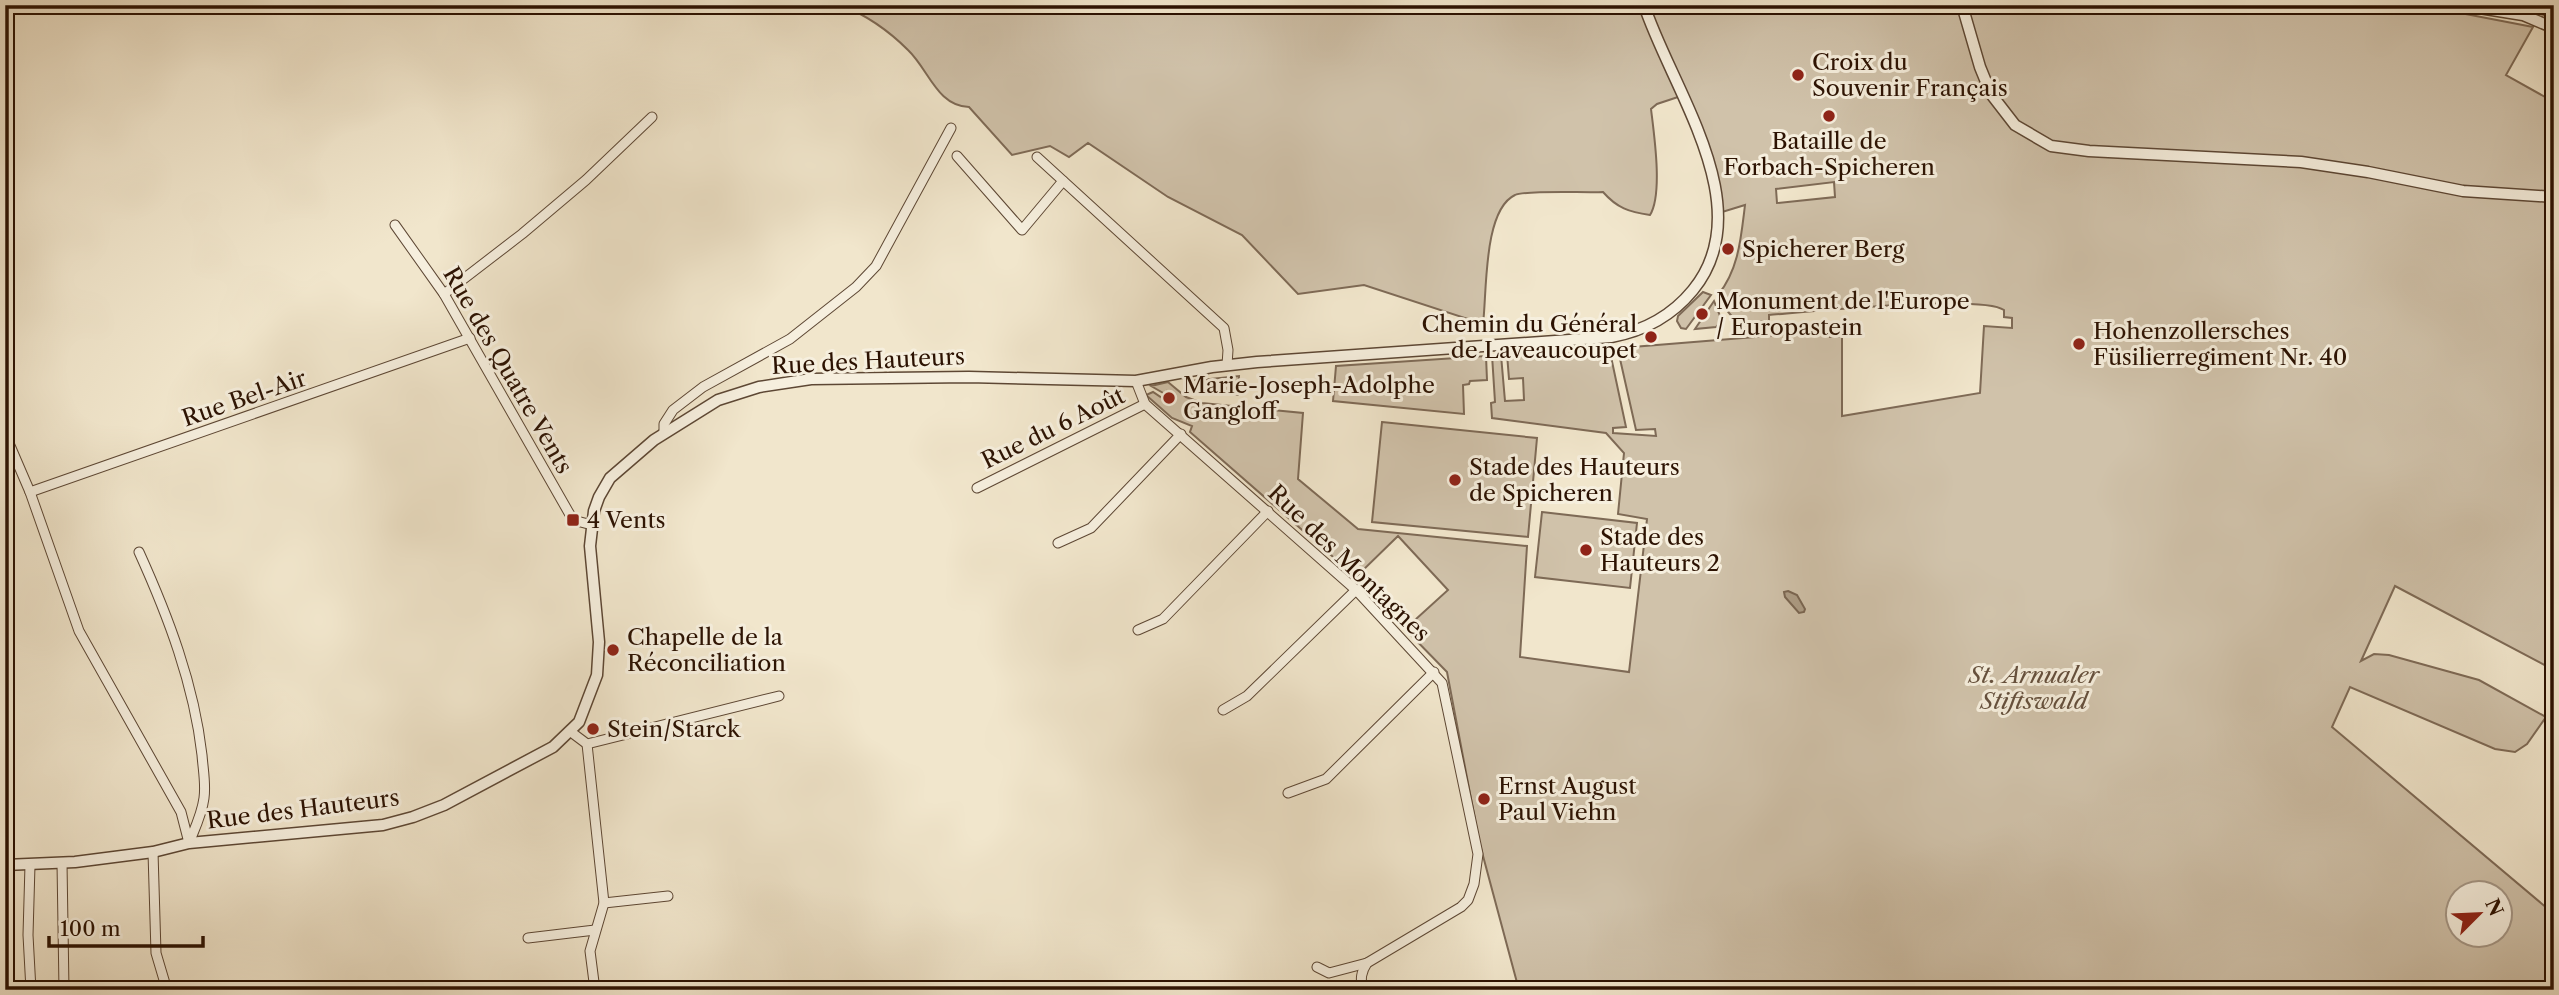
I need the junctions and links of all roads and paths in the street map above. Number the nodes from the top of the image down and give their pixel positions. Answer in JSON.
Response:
{"nodes":[{"id":1,"x":1644,"y":5,"type":"edge"},
{"id":2,"x":1962,"y":5,"type":"edge"},
{"id":3,"x":2461,"y":5,"type":"edge"},
{"id":4,"x":2554,"y":27,"type":"edge"},
{"id":5,"x":652,"y":117,"type":"dead end"},
{"id":6,"x":951,"y":128,"type":"dead end"},
{"id":7,"x":957,"y":156,"type":"dead end"},
{"id":8,"x":1037,"y":157,"type":"dead end"},
{"id":9,"x":1063,"y":181,"type":"junction"},
{"id":10,"x":2554,"y":197,"type":"edge"},
{"id":11,"x":395,"y":225,"type":"dead end"},
{"id":12,"x":444,"y":294,"type":"junction"},
{"id":13,"x":470,"y":338,"type":"junction"},
{"id":14,"x":1227,"y":365,"type":"junction"},
{"id":15,"x":1136,"y":381,"type":"junction"},
{"id":16,"x":1145,"y":404,"type":"junction"},
{"id":17,"x":664,"y":433,"type":"junction"},
{"id":18,"x":5,"y":434,"type":"edge"},
{"id":19,"x":1181,"y":434,"type":"junction"},
{"id":20,"x":977,"y":488,"type":"dead end"},
{"id":21,"x":30,"y":492,"type":"junction"},
{"id":22,"x":1268,"y":511,"type":"junction"},
{"id":23,"x":592,"y":525,"type":"junction"},
{"id":24,"x":1058,"y":543,"type":"dead end"},
{"id":25,"x":139,"y":552,"type":"dead end"},
{"id":26,"x":1356,"y":590,"type":"junction"},
{"id":27,"x":1138,"y":630,"type":"dead end"},
{"id":28,"x":1434,"y":672,"type":"junction"},
{"id":29,"x":779,"y":696,"type":"dead end"},
{"id":30,"x":1223,"y":710,"type":"dead end"},
{"id":31,"x":571,"y":732,"type":"junction"},
{"id":32,"x":586,"y":744,"type":"junction"},
{"id":33,"x":1288,"y":793,"type":"dead end"},
{"id":34,"x":189,"y":843,"type":"junction"},
{"id":35,"x":153,"y":852,"type":"junction"},
{"id":36,"x":62,"y":863,"type":"junction"},
{"id":37,"x":5,"y":865,"type":"edge"},
{"id":38,"x":30,"y":865,"type":"junction"},
{"id":39,"x":668,"y":896,"type":"dead end"},
{"id":40,"x":604,"y":903,"type":"junction"},
{"id":41,"x":595,"y":930,"type":"junction"},
{"id":42,"x":528,"y":938,"type":"dead end"},
{"id":43,"x":1367,"y":963,"type":"junction"},
{"id":44,"x":1317,"y":967,"type":"dead end"},
{"id":45,"x":31,"y":990,"type":"edge"},
{"id":46,"x":65,"y":990,"type":"edge"},
{"id":47,"x":167,"y":990,"type":"edge"},
{"id":48,"x":595,"y":990,"type":"edge"},
{"id":49,"x":1363,"y":990,"type":"edge"}],
"edges":[{"from":1,"to":14,"type":"street","name":"Rue des Hauteurs"},
{"from":2,"to":10,"type":"street"},
{"from":3,"to":4,"type":"street"},
{"from":5,"to":12,"type":"street"},
{"from":6,"to":17,"type":"street"},
{"from":7,"to":9,"type":"street"},
{"from":8,"to":9,"type":"street"},
{"from":9,"to":14,"type":"street"},
{"from":11,"to":12,"type":"street","name":"Rue des Quatre Vents"},
{"from":12,"to":13,"type":"street","name":"Rue des Quatre Vents"},
{"from":13,"to":21,"type":"street","name":"Rue Bel-Air"},
{"from":13,"to":23,"type":"street","name":"Rue des Quatre Vents"},
{"from":14,"to":15,"type":"street","name":"Rue des Hauteurs"},
{"from":15,"to":16,"type":"street","name":"Rue des Montagnes"},
{"from":15,"to":17,"type":"street","name":"Rue des Hauteurs"},
{"from":16,"to":19,"type":"street","name":"Rue des Montagnes"},
{"from":16,"to":20,"type":"street","name":"Rue du 6 Août"},
{"from":17,"to":23,"type":"street","name":"Rue des Hauteurs"},
{"from":18,"to":21,"type":"street"},
{"from":19,"to":22,"type":"street","name":"Rue des Montagnes"},
{"from":19,"to":24,"type":"street"},
{"from":21,"to":34,"type":"street"},
{"from":22,"to":26,"type":"street","name":"Rue des Montagnes"},
{"from":22,"to":27,"type":"street"},
{"from":23,"to":31,"type":"street","name":"Rue des Hauteurs"},
{"from":25,"to":34,"type":"street"},
{"from":26,"to":28,"type":"street","name":"Rue des Montagnes"},
{"from":26,"to":30,"type":"street"},
{"from":28,"to":33,"type":"street"},
{"from":28,"to":43,"type":"street","name":"Rue des Montagnes"},
{"from":29,"to":32,"type":"street"},
{"from":31,"to":32,"type":"street"},
{"from":31,"to":34,"type":"street","name":"Rue des Hauteurs"},
{"from":32,"to":40,"type":"street"},
{"from":34,"to":35,"type":"street","name":"Rue des Hauteurs"},
{"from":35,"to":36,"type":"street","name":"Rue des Hauteurs"},
{"from":35,"to":47,"type":"street"},
{"from":36,"to":38,"type":"street","name":"Rue des Hauteurs"},
{"from":36,"to":46,"type":"street"},
{"from":37,"to":38,"type":"street","name":"Rue des Hauteurs"},
{"from":38,"to":45,"type":"street"},
{"from":39,"to":40,"type":"street"},
{"from":40,"to":41,"type":"street"},
{"from":41,"to":42,"type":"street"},
{"from":41,"to":48,"type":"street"},
{"from":43,"to":44,"type":"street"},
{"from":43,"to":49,"type":"street"}]}
